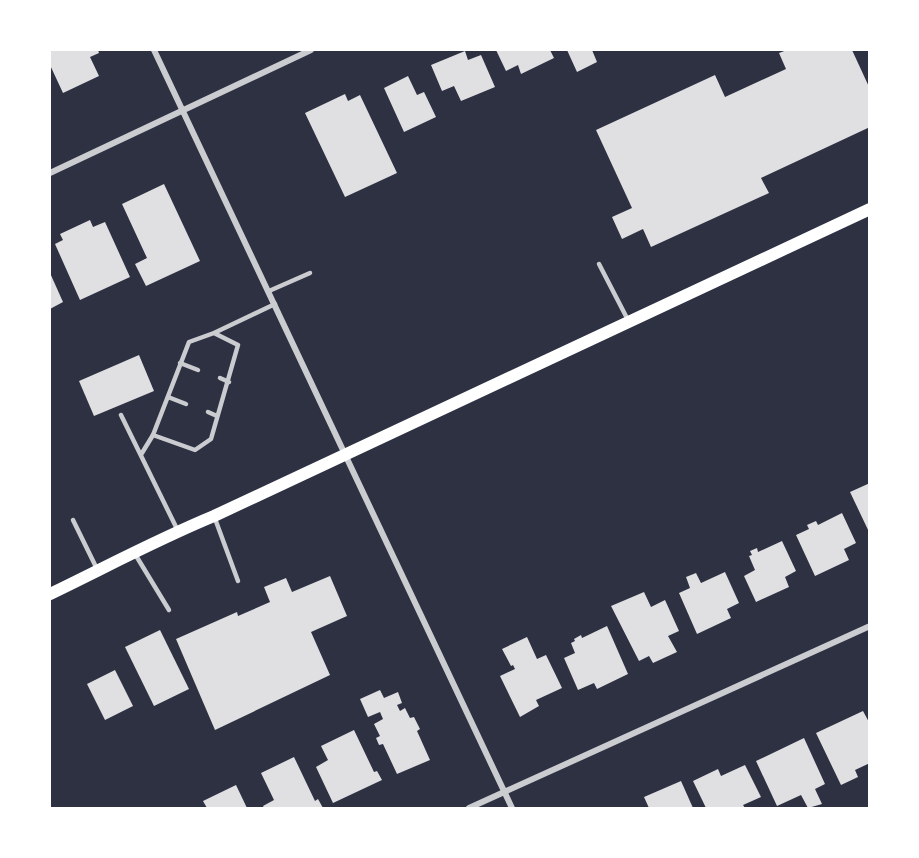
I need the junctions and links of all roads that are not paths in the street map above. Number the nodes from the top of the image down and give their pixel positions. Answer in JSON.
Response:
{"nodes":[{"id":1,"x":154,"y":50,"type":"edge"},
{"id":2,"x":311,"y":50,"type":"edge"},
{"id":3,"x":182,"y":110,"type":"junction"},
{"id":4,"x":50,"y":173,"type":"edge"},
{"id":5,"x":870,"y":208,"type":"edge"},
{"id":6,"x":599,"y":264,"type":"dead end"},
{"id":7,"x":310,"y":273,"type":"dead end"},
{"id":8,"x":269,"y":291,"type":"junction"},
{"id":9,"x":275,"y":304,"type":"junction"},
{"id":10,"x":629,"y":322,"type":"junction"},
{"id":11,"x":214,"y":333,"type":"junction"},
{"id":12,"x":180,"y":363,"type":"junction"},
{"id":13,"x":198,"y":370,"type":"dead end"},
{"id":14,"x":220,"y":378,"type":"dead end"},
{"id":15,"x":229,"y":382,"type":"junction"},
{"id":16,"x":168,"y":397,"type":"junction"},
{"id":17,"x":186,"y":404,"type":"dead end"},
{"id":18,"x":208,"y":412,"type":"dead end"},
{"id":19,"x":121,"y":415,"type":"dead end"},
{"id":20,"x":217,"y":416,"type":"junction"},
{"id":21,"x":153,"y":435,"type":"junction"},
{"id":22,"x":142,"y":453,"type":"junction"},
{"id":23,"x":346,"y":454,"type":"junction"},
{"id":24,"x":214,"y":516,"type":"junction"},
{"id":25,"x":73,"y":520,"type":"dead end"},
{"id":26,"x":178,"y":531,"type":"junction"},
{"id":27,"x":135,"y":554,"type":"junction"},
{"id":28,"x":98,"y":571,"type":"junction"},
{"id":29,"x":238,"y":581,"type":"dead end"},
{"id":30,"x":50,"y":594,"type":"edge"},
{"id":31,"x":170,"y":610,"type":"dead end"},
{"id":32,"x":870,"y":626,"type":"edge"},
{"id":33,"x":505,"y":792,"type":"junction"},
{"id":34,"x":469,"y":808,"type":"edge"},
{"id":35,"x":512,"y":808,"type":"edge"}],
"edges":[{"from":1,"to":3,"type":"street"},
{"from":2,"to":3,"type":"street"},
{"from":3,"to":4,"type":"street"},
{"from":3,"to":8,"type":"street"},
{"from":5,"to":10,"type":"main road"},
{"from":6,"to":10,"type":"lane"},
{"from":7,"to":8,"type":"lane"},
{"from":8,"to":9,"type":"street"},
{"from":9,"to":11,"type":"lane"},
{"from":9,"to":23,"type":"street"},
{"from":10,"to":23,"type":"main road"},
{"from":11,"to":12,"type":"lane"},
{"from":11,"to":15,"type":"lane"},
{"from":12,"to":13,"type":"lane"},
{"from":12,"to":16,"type":"lane"},
{"from":14,"to":15,"type":"lane"},
{"from":15,"to":20,"type":"lane"},
{"from":16,"to":17,"type":"lane"},
{"from":16,"to":21,"type":"lane"},
{"from":18,"to":20,"type":"lane"},
{"from":19,"to":22,"type":"lane"},
{"from":20,"to":21,"type":"lane"},
{"from":21,"to":22,"type":"lane"},
{"from":22,"to":26,"type":"lane"},
{"from":23,"to":24,"type":"main road"},
{"from":23,"to":33,"type":"street"},
{"from":24,"to":26,"type":"main road"},
{"from":24,"to":29,"type":"lane"},
{"from":25,"to":28,"type":"lane"},
{"from":26,"to":27,"type":"main road"},
{"from":27,"to":28,"type":"main road"},
{"from":27,"to":31,"type":"lane"},
{"from":28,"to":30,"type":"main road"},
{"from":32,"to":33,"type":"street"},
{"from":33,"to":34,"type":"street"},
{"from":33,"to":35,"type":"street"}]}
